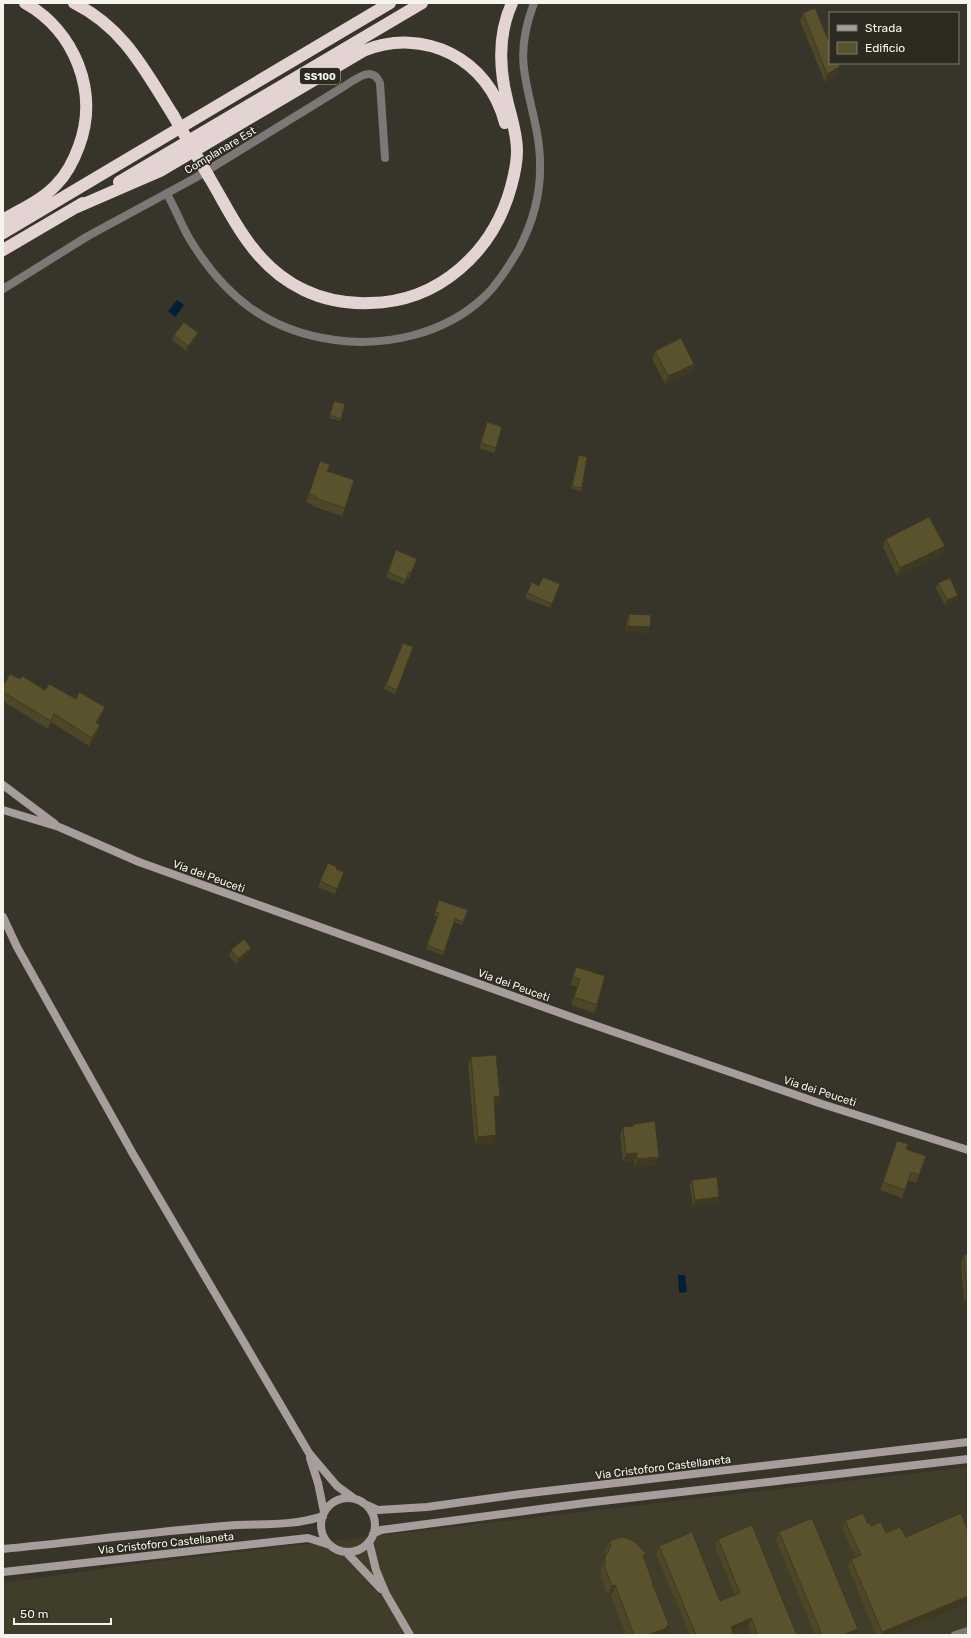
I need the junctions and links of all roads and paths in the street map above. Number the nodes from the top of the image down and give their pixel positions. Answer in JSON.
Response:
{"nodes":[{"id":1,"x":25,"y":3,"type":"edge"},
{"id":2,"x":74,"y":3,"type":"edge"},
{"id":3,"x":390,"y":3,"type":"edge"},
{"id":4,"x":422,"y":3,"type":"edge"},
{"id":5,"x":512,"y":3,"type":"edge"},
{"id":6,"x":534,"y":3,"type":"edge"},
{"id":7,"x":385,"y":158,"type":"dead end"},
{"id":8,"x":515,"y":166,"type":"junction"},
{"id":9,"x":167,"y":194,"type":"junction"},
{"id":10,"x":77,"y":207,"type":"junction"},
{"id":11,"x":3,"y":220,"type":"edge"},
{"id":12,"x":3,"y":233,"type":"edge"},
{"id":13,"x":3,"y":250,"type":"edge"},
{"id":14,"x":3,"y":289,"type":"edge"},
{"id":15,"x":3,"y":785,"type":"edge"},
{"id":16,"x":3,"y":810,"type":"edge"},
{"id":17,"x":59,"y":827,"type":"junction"},
{"id":18,"x":3,"y":917,"type":"edge"},
{"id":19,"x":3,"y":927,"type":"edge"},
{"id":20,"x":17,"y":947,"type":"junction"},
{"id":21,"x":968,"y":1150,"type":"edge"},
{"id":22,"x":968,"y":1442,"type":"edge"},
{"id":23,"x":308,"y":1453,"type":"junction"},
{"id":24,"x":968,"y":1459,"type":"edge"},
{"id":25,"x":359,"y":1501,"type":"junction"},
{"id":26,"x":324,"y":1514,"type":"junction"},
{"id":27,"x":371,"y":1538,"type":"junction"},
{"id":28,"x":330,"y":1545,"type":"junction"},
{"id":29,"x":3,"y":1549,"type":"edge"},
{"id":30,"x":346,"y":1552,"type":"junction"},
{"id":31,"x":3,"y":1572,"type":"edge"},
{"id":32,"x":386,"y":1594,"type":"junction"},
{"id":33,"x":968,"y":1631,"type":"edge"},
{"id":34,"x":410,"y":1635,"type":"edge"},
{"id":35,"x":955,"y":1635,"type":"edge"}],
"edges":[{"from":1,"to":11,"type":"highway"},
{"from":2,"to":8,"type":"highway","number":"SS100","bridge":true},
{"from":3,"to":12,"type":"highway","number":"SS100"},
{"from":4,"to":10,"type":"highway","number":"SS100"},
{"from":5,"to":8,"type":"highway","number":"SS100"},
{"from":6,"to":9,"type":"street"},
{"from":7,"to":9,"type":"street","name":"Complanare Est"},
{"from":8,"to":10,"type":"highway","number":"SS100"},
{"from":9,"to":14,"type":"street","name":"Complanare Est"},
{"from":10,"to":13,"type":"highway","number":"SS100"},
{"from":15,"to":17,"type":"main road","name":"Via dei Peuceti"},
{"from":16,"to":17,"type":"main road","name":"Via dei Peuceti"},
{"from":17,"to":21,"type":"main road","name":"Via dei Peuceti"},
{"from":18,"to":20,"type":"main road"},
{"from":19,"to":20,"type":"main road"},
{"from":20,"to":23,"type":"main road"},
{"from":22,"to":25,"type":"main road","name":"Via Cristoforo Castellaneta"},
{"from":23,"to":25,"type":"main road"},
{"from":23,"to":26,"type":"main road"},
{"from":24,"to":27,"type":"main road"},
{"from":25,"to":26,"type":"main road"},
{"from":25,"to":27,"type":"main road"},
{"from":26,"to":28,"type":"main road"},
{"from":26,"to":29,"type":"main road","name":"Via Cristoforo Castellaneta"},
{"from":27,"to":30,"type":"main road"},
{"from":27,"to":32,"type":"main road"},
{"from":28,"to":30,"type":"main road"},
{"from":28,"to":31,"type":"main road","name":"Via Cristoforo Castellaneta"},
{"from":30,"to":32,"type":"main road"},
{"from":32,"to":34,"type":"main road"},
{"from":33,"to":35,"type":"street"}]}
